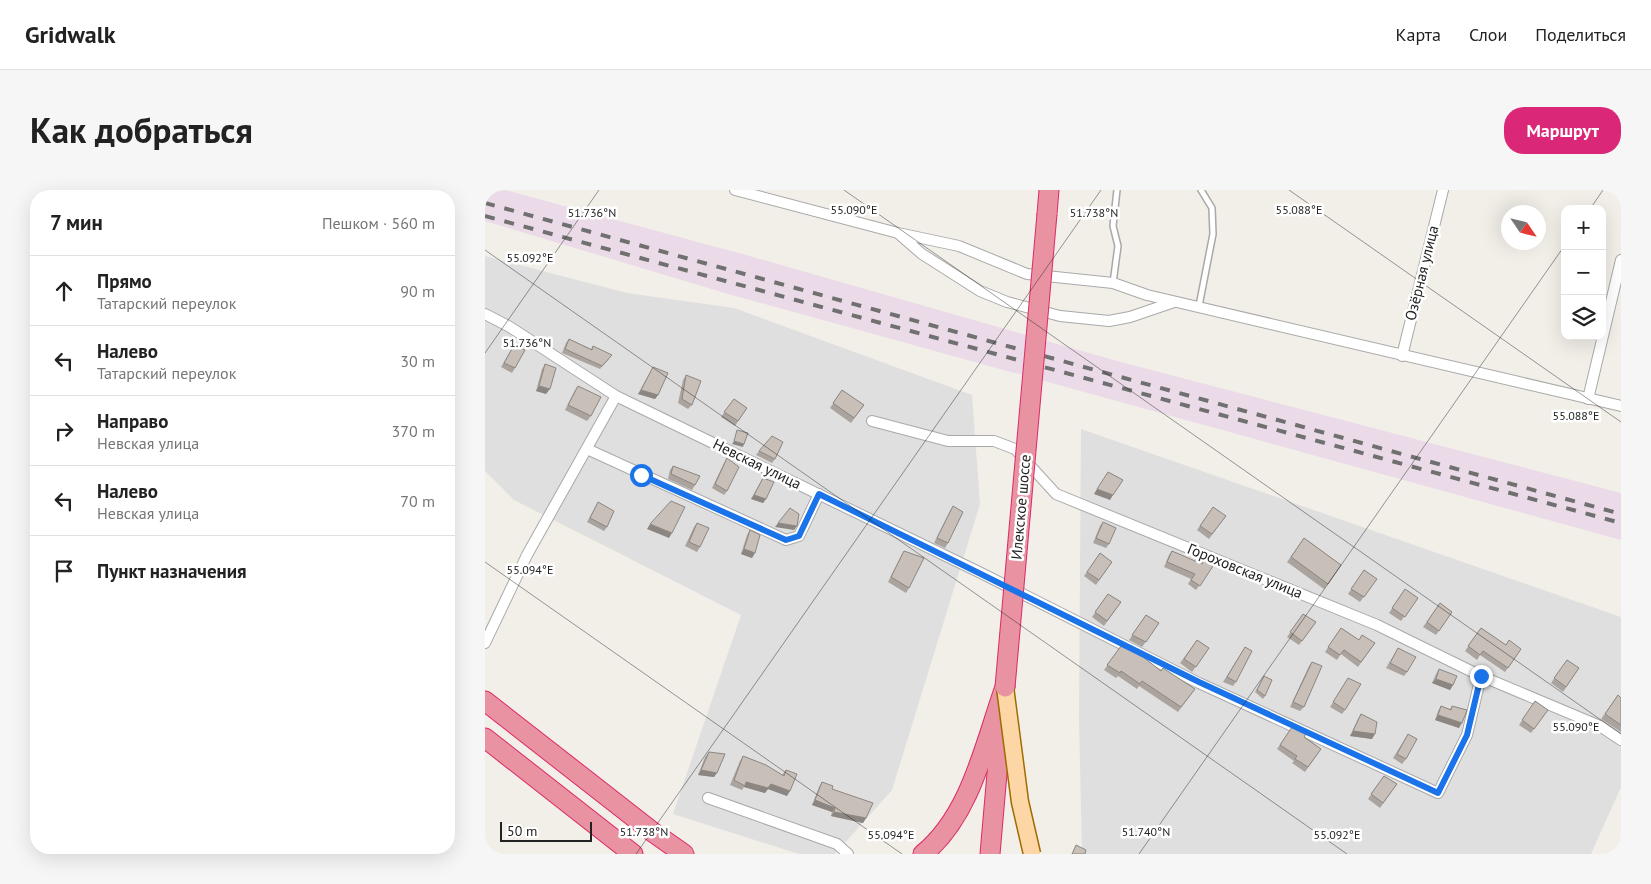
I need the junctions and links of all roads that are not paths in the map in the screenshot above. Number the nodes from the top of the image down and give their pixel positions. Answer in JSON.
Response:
{"nodes":[{"id":1,"x":735,"y":190,"type":"edge"},
{"id":2,"x":1049,"y":190,"type":"edge"},
{"id":3,"x":1117,"y":190,"type":"edge"},
{"id":4,"x":1201,"y":190,"type":"edge"},
{"id":5,"x":1443,"y":190,"type":"edge"},
{"id":6,"x":898,"y":233,"type":"junction"},
{"id":7,"x":1621,"y":260,"type":"edge"},
{"id":8,"x":1113,"y":283,"type":"junction"},
{"id":9,"x":1176,"y":301,"type":"junction"},
{"id":10,"x":1199,"y":306,"type":"junction"},
{"id":11,"x":485,"y":314,"type":"edge"},
{"id":12,"x":1402,"y":356,"type":"junction"},
{"id":13,"x":616,"y":396,"type":"junction"},
{"id":14,"x":1588,"y":399,"type":"junction"},
{"id":15,"x":1621,"y":406,"type":"edge"},
{"id":16,"x":872,"y":421,"type":"dead end"},
{"id":17,"x":587,"y":449,"type":"junction"},
{"id":18,"x":1032,"y":466,"type":"junction"},
{"id":19,"x":819,"y":494,"type":"junction"},
{"id":20,"x":1021,"y":594,"type":"junction"},
{"id":21,"x":485,"y":643,"type":"edge"},
{"id":22,"x":1481,"y":676,"type":"junction"},
{"id":23,"x":1005,"y":687,"type":"junction"},
{"id":24,"x":485,"y":701,"type":"edge"},
{"id":25,"x":485,"y":738,"type":"edge"},
{"id":26,"x":1621,"y":740,"type":"edge"},
{"id":27,"x":707,"y":798,"type":"dead end"},
{"id":28,"x":633,"y":854,"type":"edge"},
{"id":29,"x":684,"y":854,"type":"edge"},
{"id":30,"x":848,"y":854,"type":"edge"},
{"id":31,"x":923,"y":854,"type":"edge"},
{"id":32,"x":989,"y":854,"type":"edge"},
{"id":33,"x":993,"y":854,"type":"edge"},
{"id":34,"x":1032,"y":854,"type":"edge"}],
"edges":[{"from":1,"to":6,"type":"street"},
{"from":2,"to":23,"type":"highway","name":"Илекское шоссе","bridge":true},
{"from":3,"to":8,"type":"lane"},
{"from":4,"to":10,"type":"lane"},
{"from":5,"to":12,"type":"street","name":"Озёрная улица"},
{"from":6,"to":8,"type":"street"},
{"from":6,"to":9,"type":"street"},
{"from":7,"to":14,"type":"street"},
{"from":8,"to":9,"type":"street"},
{"from":9,"to":10,"type":"street"},
{"from":10,"to":12,"type":"street"},
{"from":11,"to":13,"type":"street","name":"Невская улица"},
{"from":12,"to":14,"type":"street"},
{"from":13,"to":17,"type":"street"},
{"from":13,"to":19,"type":"street","name":"Невская улица"},
{"from":14,"to":15,"type":"street"},
{"from":16,"to":18,"type":"street","name":"Гороховская улица"},
{"from":17,"to":19,"type":"street"},
{"from":17,"to":21,"type":"street"},
{"from":18,"to":20,"type":"street"},
{"from":18,"to":22,"type":"street","name":"Гороховская улица"},
{"from":19,"to":20,"type":"street","name":"Невская улица"},
{"from":20,"to":22,"type":"street","name":"Невская улица"},
{"from":20,"to":33,"type":"street"},
{"from":22,"to":26,"type":"street","name":"Гороховская улица"},
{"from":23,"to":31,"type":"highway"},
{"from":23,"to":32,"type":"highway","name":"Илекское шоссе","bridge":true},
{"from":23,"to":34,"type":"main road","bridge":true},
{"from":24,"to":29,"type":"highway"},
{"from":25,"to":28,"type":"highway"},
{"from":27,"to":30,"type":"street"}]}
